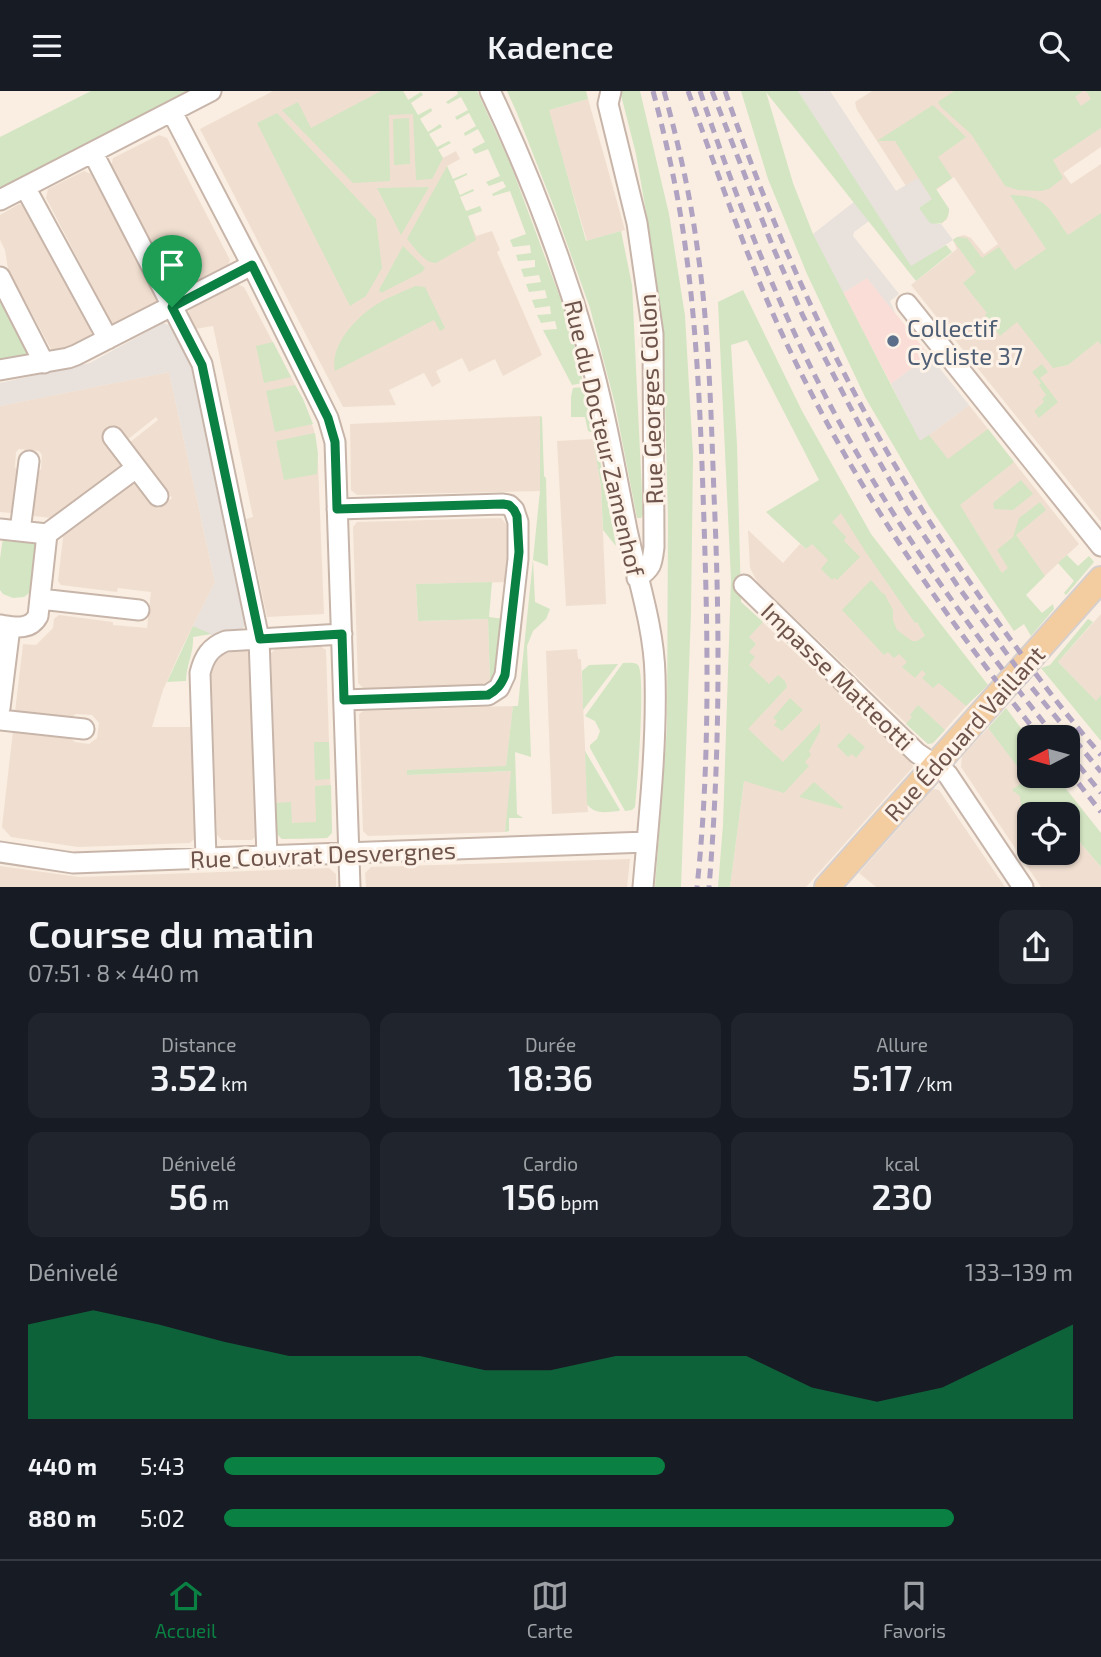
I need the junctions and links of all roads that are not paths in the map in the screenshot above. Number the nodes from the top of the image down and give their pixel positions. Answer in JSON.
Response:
{"nodes":[{"id":1,"x":211,"y":91,"type":"edge"},
{"id":2,"x":490,"y":91,"type":"edge"},
{"id":3,"x":611,"y":91,"type":"edge"},
{"id":4,"x":172,"y":112,"type":"junction"},
{"id":5,"x":93,"y":153,"type":"junction"},
{"id":6,"x":25,"y":187,"type":"junction"},
{"id":7,"x":0,"y":200,"type":"edge"},
{"id":8,"x":252,"y":265,"type":"junction"},
{"id":9,"x":0,"y":277,"type":"edge"},
{"id":10,"x":906,"y":304,"type":"dead end"},
{"id":11,"x":172,"y":307,"type":"junction"},
{"id":12,"x":108,"y":339,"type":"junction"},
{"id":13,"x":44,"y":363,"type":"junction"},
{"id":14,"x":0,"y":370,"type":"edge"},
{"id":15,"x":113,"y":437,"type":"dead end"},
{"id":16,"x":29,"y":461,"type":"dead end"},
{"id":17,"x":136,"y":468,"type":"junction"},
{"id":18,"x":158,"y":496,"type":"dead end"},
{"id":19,"x":337,"y":509,"type":"junction"},
{"id":20,"x":0,"y":529,"type":"edge"},
{"id":21,"x":20,"y":531,"type":"junction"},
{"id":22,"x":47,"y":534,"type":"junction"},
{"id":23,"x":1101,"y":546,"type":"edge"},
{"id":24,"x":637,"y":578,"type":"junction"},
{"id":25,"x":1101,"y":579,"type":"edge"},
{"id":26,"x":744,"y":585,"type":"dead end"},
{"id":27,"x":40,"y":599,"type":"junction"},
{"id":28,"x":139,"y":610,"type":"dead end"},
{"id":29,"x":5,"y":626,"type":"edge"},
{"id":30,"x":342,"y":634,"type":"junction"},
{"id":31,"x":260,"y":639,"type":"junction"},
{"id":32,"x":344,"y":700,"type":"junction"},
{"id":33,"x":0,"y":708,"type":"edge"},
{"id":34,"x":0,"y":720,"type":"edge"},
{"id":35,"x":84,"y":729,"type":"dead end"},
{"id":36,"x":935,"y":764,"type":"junction"},
{"id":37,"x":647,"y":842,"type":"junction"},
{"id":38,"x":0,"y":852,"type":"edge"},
{"id":39,"x":349,"y":853,"type":"junction"},
{"id":40,"x":267,"y":856,"type":"junction"},
{"id":41,"x":206,"y":858,"type":"junction"},
{"id":42,"x":350,"y":887,"type":"edge"},
{"id":43,"x":643,"y":887,"type":"edge"},
{"id":44,"x":827,"y":887,"type":"edge"},
{"id":45,"x":1023,"y":887,"type":"edge"}],
"edges":[{"from":1,"to":4,"type":"street"},
{"from":2,"to":24,"type":"street","name":"Rue du Docteur Zamenhof"},
{"from":3,"to":24,"type":"street","name":"Rue Georges Collon"},
{"from":4,"to":5,"type":"street"},
{"from":4,"to":8,"type":"street"},
{"from":5,"to":6,"type":"street"},
{"from":5,"to":11,"type":"street"},
{"from":6,"to":7,"type":"street"},
{"from":6,"to":12,"type":"street"},
{"from":8,"to":11,"type":"street"},
{"from":8,"to":19,"type":"street"},
{"from":9,"to":13,"type":"street"},
{"from":10,"to":23,"type":"street"},
{"from":11,"to":12,"type":"street"},
{"from":11,"to":31,"type":"street"},
{"from":12,"to":13,"type":"street"},
{"from":13,"to":14,"type":"street"},
{"from":15,"to":17,"type":"street"},
{"from":16,"to":21,"type":"street"},
{"from":17,"to":18,"type":"street"},
{"from":17,"to":22,"type":"street"},
{"from":19,"to":30,"type":"street"},
{"from":19,"to":32,"type":"street"},
{"from":20,"to":21,"type":"street"},
{"from":21,"to":22,"type":"street"},
{"from":22,"to":27,"type":"street"},
{"from":24,"to":37,"type":"street","name":"Rue du Docteur Zamenhof"},
{"from":25,"to":36,"type":"main road","name":"Rue Édouard Vaillant"},
{"from":26,"to":36,"type":"street","name":"Impasse Matteotti"},
{"from":27,"to":28,"type":"street"},
{"from":27,"to":29,"type":"street"},
{"from":29,"to":33,"type":"street"},
{"from":30,"to":31,"type":"street"},
{"from":30,"to":32,"type":"street"},
{"from":31,"to":40,"type":"street"},
{"from":31,"to":41,"type":"street"},
{"from":32,"to":39,"type":"street"},
{"from":34,"to":35,"type":"street"},
{"from":36,"to":44,"type":"main road","name":"Rue Édouard Vaillant"},
{"from":36,"to":45,"type":"street","name":"Impasse Matteotti"},
{"from":37,"to":39,"type":"street","name":"Rue Couvrat Desvergnes"},
{"from":37,"to":43,"type":"street"},
{"from":38,"to":41,"type":"street","name":"Rue Couvrat Desvergnes"},
{"from":39,"to":40,"type":"street","name":"Rue Couvrat Desvergnes"},
{"from":39,"to":42,"type":"street"},
{"from":40,"to":41,"type":"street","name":"Rue Couvrat Desvergnes"}]}
